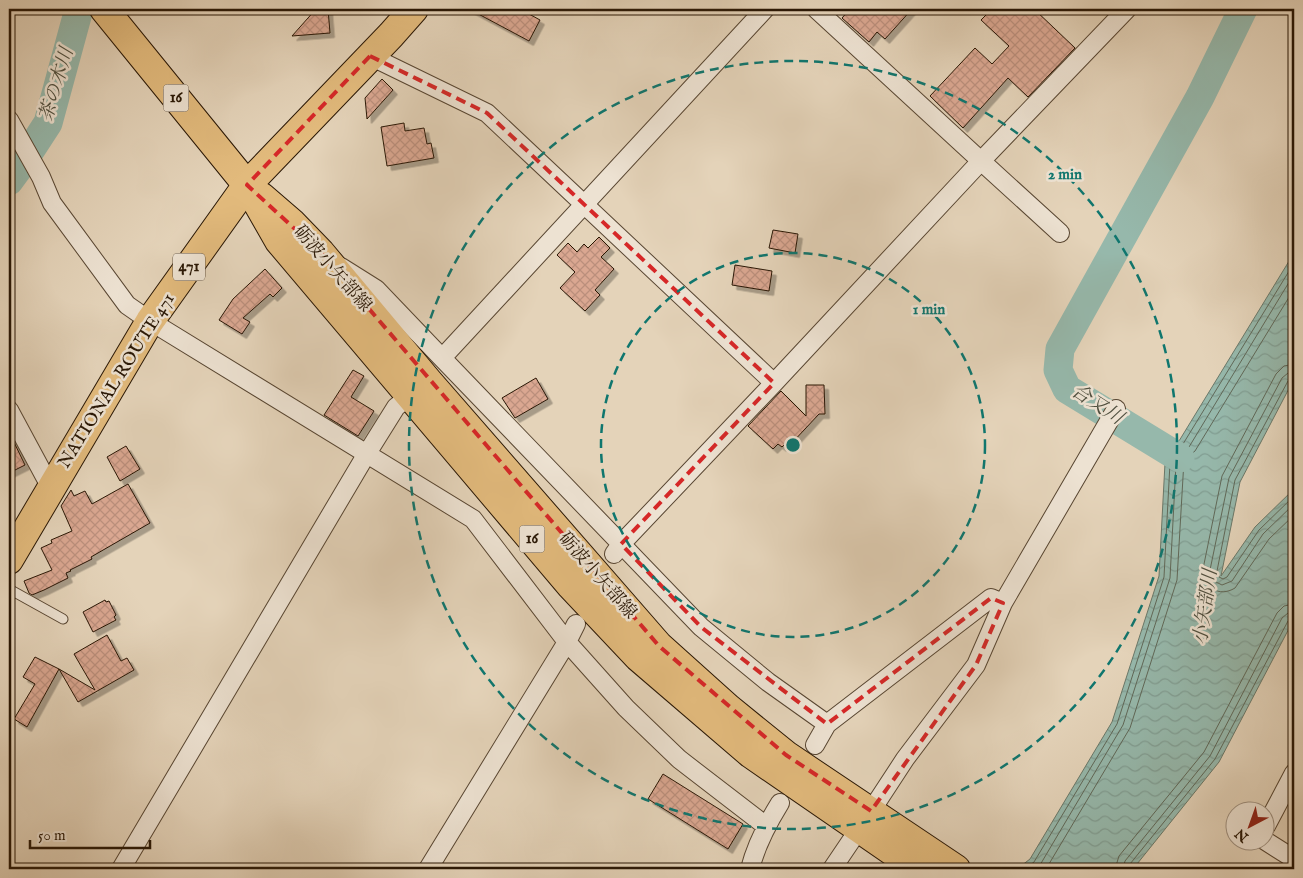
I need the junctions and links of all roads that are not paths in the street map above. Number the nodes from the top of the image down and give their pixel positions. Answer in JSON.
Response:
{"nodes":[{"id":1,"x":105,"y":9,"type":"edge"},
{"id":2,"x":414,"y":9,"type":"edge"},
{"id":3,"x":765,"y":9,"type":"edge"},
{"id":4,"x":816,"y":9,"type":"edge"},
{"id":5,"x":1127,"y":9,"type":"edge"},
{"id":6,"x":370,"y":56,"type":"junction"},
{"id":7,"x":9,"y":120,"type":"edge"},
{"id":8,"x":981,"y":161,"type":"junction"},
{"id":9,"x":247,"y":185,"type":"junction"},
{"id":10,"x":584,"y":205,"type":"junction"},
{"id":11,"x":1060,"y":233,"type":"dead end"},
{"id":12,"x":320,"y":253,"type":"junction"},
{"id":13,"x":150,"y":321,"type":"junction"},
{"id":14,"x":442,"y":358,"type":"junction"},
{"id":15,"x":774,"y":383,"type":"junction"},
{"id":16,"x":411,"y":395,"type":"junction"},
{"id":17,"x":1116,"y":409,"type":"dead end"},
{"id":18,"x":9,"y":410,"type":"edge"},
{"id":19,"x":366,"y":455,"type":"junction"},
{"id":20,"x":51,"y":488,"type":"junction"},
{"id":21,"x":617,"y":549,"type":"junction"},
{"id":22,"x":9,"y":560,"type":"edge"},
{"id":23,"x":9,"y":589,"type":"edge"},
{"id":24,"x":1003,"y":603,"type":"junction"},
{"id":25,"x":63,"y":619,"type":"dead end"},
{"id":26,"x":576,"y":624,"type":"dead end"},
{"id":27,"x":567,"y":642,"type":"junction"},
{"id":28,"x":827,"y":724,"type":"junction"},
{"id":29,"x":815,"y":745,"type":"dead end"},
{"id":30,"x":1294,"y":773,"type":"edge"},
{"id":31,"x":780,"y":803,"type":"dead end"},
{"id":32,"x":1276,"y":807,"type":"edge"},
{"id":33,"x":871,"y":824,"type":"junction"},
{"id":34,"x":766,"y":826,"type":"junction"},
{"id":35,"x":1276,"y":848,"type":"edge"},
{"id":36,"x":1294,"y":859,"type":"edge"},
{"id":37,"x":122,"y":869,"type":"edge"},
{"id":38,"x":428,"y":869,"type":"edge"},
{"id":39,"x":750,"y":869,"type":"edge"},
{"id":40,"x":832,"y":869,"type":"edge"},
{"id":41,"x":918,"y":869,"type":"edge"},
{"id":42,"x":956,"y":869,"type":"edge"}],
"edges":[{"from":1,"to":9,"type":"main road","name":"砺波小矢部線","number":"16"},
{"from":2,"to":6,"type":"main road","name":"NATIONAL ROUTE 471","number":"471"},
{"from":3,"to":10,"type":"street"},
{"from":4,"to":8,"type":"street"},
{"from":5,"to":8,"type":"street"},
{"from":6,"to":9,"type":"main road","name":"NATIONAL ROUTE 471","number":"471"},
{"from":6,"to":10,"type":"street"},
{"from":7,"to":13,"type":"street"},
{"from":8,"to":11,"type":"street"},
{"from":8,"to":15,"type":"street"},
{"from":9,"to":12,"type":"main road","name":"砺波小矢部線","number":"16"},
{"from":9,"to":13,"type":"main road","name":"NATIONAL ROUTE 471","number":"471"},
{"from":9,"to":16,"type":"main road","name":"砺波小矢部線","number":"16"},
{"from":10,"to":14,"type":"street"},
{"from":10,"to":15,"type":"street"},
{"from":12,"to":14,"type":"street"},
{"from":12,"to":33,"type":"main road","name":"砺波小矢部線","number":"16"},
{"from":13,"to":19,"type":"street"},
{"from":13,"to":20,"type":"main road","name":"NATIONAL ROUTE 471","number":"471"},
{"from":14,"to":21,"type":"street"},
{"from":15,"to":21,"type":"street"},
{"from":16,"to":19,"type":"street"},
{"from":16,"to":33,"type":"main road","name":"砺波小矢部線","number":"16"},
{"from":17,"to":24,"type":"street"},
{"from":18,"to":20,"type":"street"},
{"from":19,"to":27,"type":"street"},
{"from":19,"to":37,"type":"street"},
{"from":20,"to":22,"type":"main road","name":"NATIONAL ROUTE 471","number":"471"},
{"from":21,"to":28,"type":"street"},
{"from":23,"to":25,"type":"lane"},
{"from":24,"to":28,"type":"street"},
{"from":24,"to":33,"type":"street"},
{"from":26,"to":27,"type":"street"},
{"from":27,"to":34,"type":"street"},
{"from":27,"to":38,"type":"street"},
{"from":28,"to":29,"type":"street"},
{"from":30,"to":32,"type":"street"},
{"from":31,"to":34,"type":"street"},
{"from":33,"to":40,"type":"street"},
{"from":33,"to":41,"type":"main road","name":"砺波小矢部線","number":"16"},
{"from":33,"to":42,"type":"main road","name":"砺波小矢部線","number":"16"},
{"from":34,"to":39,"type":"street"},
{"from":35,"to":36,"type":"street"}]}
